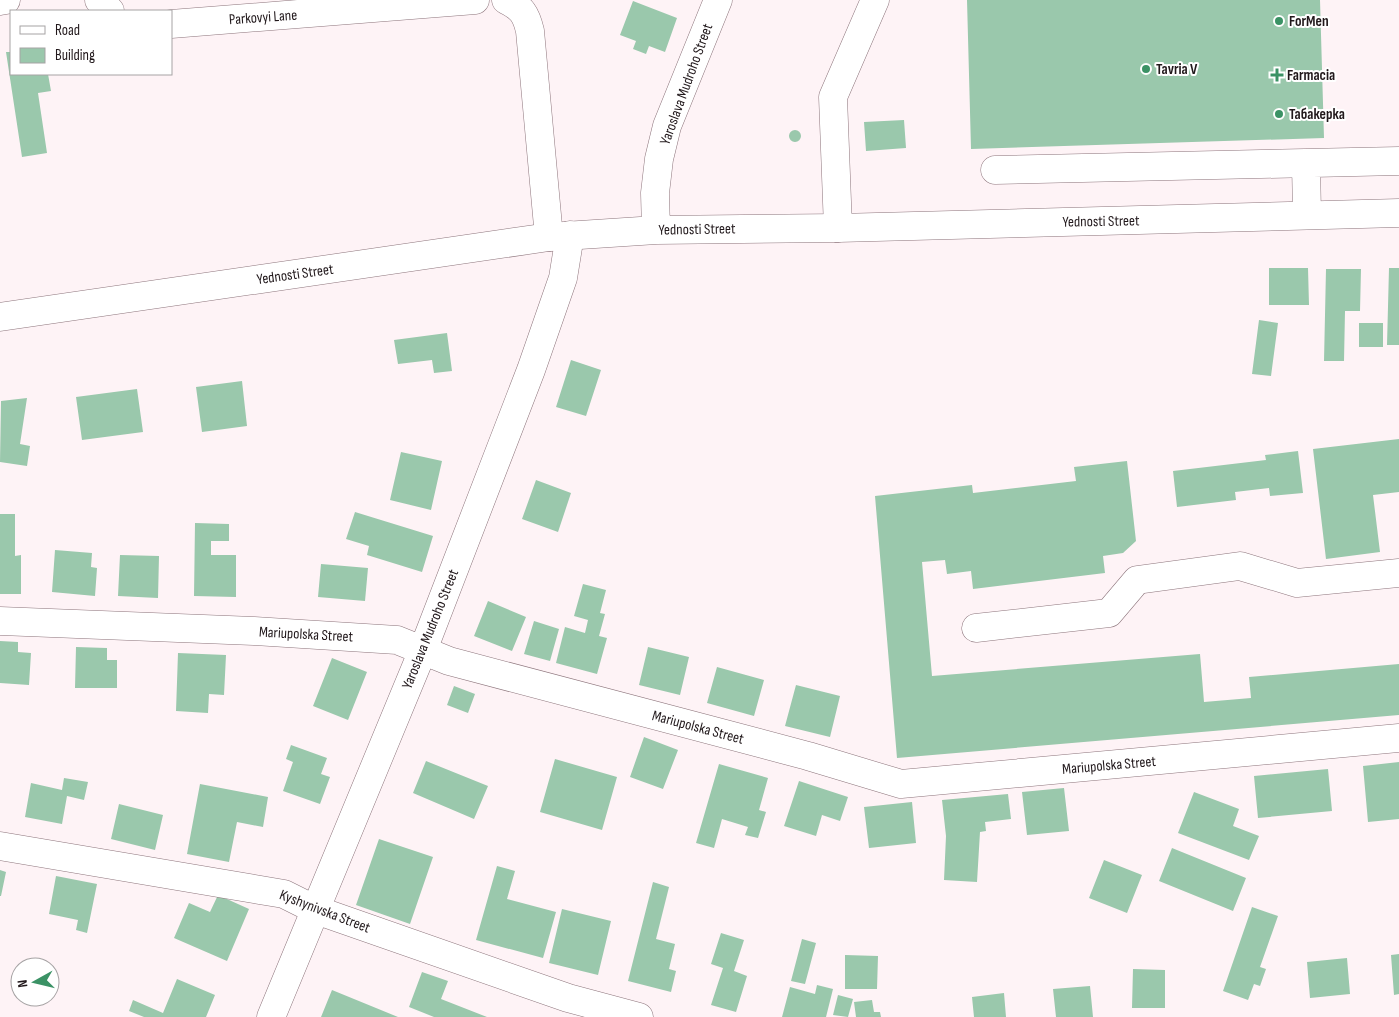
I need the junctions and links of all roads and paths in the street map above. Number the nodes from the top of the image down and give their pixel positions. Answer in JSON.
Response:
{"nodes":[{"id":1,"x":6,"y":0,"type":"edge"},
{"id":2,"x":99,"y":0,"type":"edge"},
{"id":3,"x":475,"y":0,"type":"edge"},
{"id":4,"x":506,"y":0,"type":"edge"},
{"id":5,"x":718,"y":0,"type":"edge"},
{"id":6,"x":875,"y":0,"type":"edge"},
{"id":7,"x":0,"y":1,"type":"edge"},
{"id":8,"x":109,"y":10,"type":"edge"},
{"id":9,"x":172,"y":24,"type":"edge"},
{"id":10,"x":1395,"y":161,"type":"edge"},
{"id":11,"x":1306,"y":163,"type":"junction"},
{"id":12,"x":995,"y":170,"type":"dead end"},
{"id":13,"x":1399,"y":213,"type":"edge"},
{"id":14,"x":1307,"y":215,"type":"junction"},
{"id":15,"x":838,"y":228,"type":"junction"},
{"id":16,"x":656,"y":230,"type":"junction"},
{"id":17,"x":560,"y":236,"type":"junction"},
{"id":18,"x":0,"y":317,"type":"edge"},
{"id":19,"x":1399,"y":574,"type":"edge"},
{"id":20,"x":0,"y":621,"type":"edge"},
{"id":21,"x":976,"y":628,"type":"dead end"},
{"id":22,"x":423,"y":650,"type":"junction"},
{"id":23,"x":1399,"y":738,"type":"edge"},
{"id":24,"x":0,"y":846,"type":"edge"},
{"id":25,"x":316,"y":910,"type":"junction"},
{"id":26,"x":580,"y":1009,"type":"edge"},
{"id":27,"x":271,"y":1017,"type":"edge"},
{"id":28,"x":639,"y":1017,"type":"edge"}],
"edges":[{"from":1,"to":7,"type":"street"},
{"from":2,"to":8,"type":"street"},
{"from":3,"to":9,"type":"street","name":"Parkovyi Lane"},
{"from":4,"to":17,"type":"street"},
{"from":5,"to":16,"type":"street","name":"Yaroslava Mudroho Street"},
{"from":6,"to":15,"type":"street"},
{"from":10,"to":11,"type":"street"},
{"from":11,"to":12,"type":"street"},
{"from":11,"to":14,"type":"street"},
{"from":13,"to":14,"type":"street","name":"Yednosti Street"},
{"from":14,"to":15,"type":"street","name":"Yednosti Street"},
{"from":15,"to":16,"type":"street","name":"Yednosti Street"},
{"from":16,"to":17,"type":"street","name":"Yednosti Street"},
{"from":17,"to":18,"type":"street","name":"Yednosti Street"},
{"from":17,"to":22,"type":"street","name":"Yaroslava Mudroho Street"},
{"from":19,"to":21,"type":"street"},
{"from":20,"to":22,"type":"street","name":"Mariupolska Street"},
{"from":22,"to":23,"type":"street","name":"Mariupolska Street"},
{"from":22,"to":25,"type":"street","name":"Yaroslava Mudroho Street"},
{"from":24,"to":25,"type":"street","name":"Kyshynivska Street"},
{"from":25,"to":26,"type":"street","name":"Kyshynivska Street"},
{"from":25,"to":27,"type":"street","name":"Yaroslava Mudroho Street"},
{"from":26,"to":28,"type":"street","name":"Kyshynivska Street"}]}
